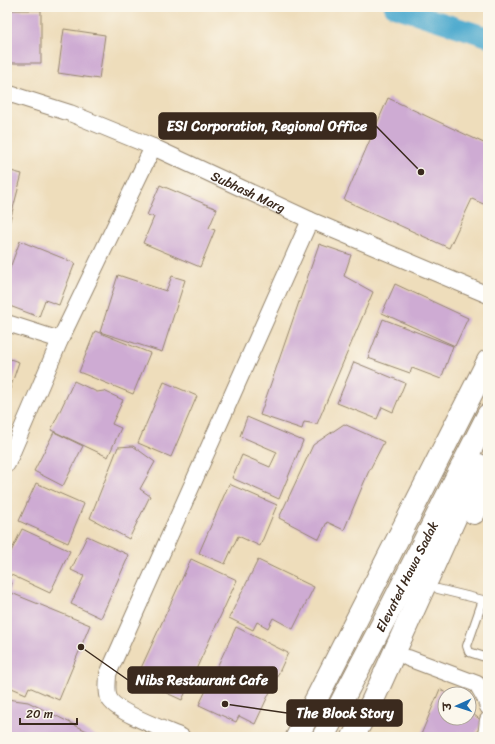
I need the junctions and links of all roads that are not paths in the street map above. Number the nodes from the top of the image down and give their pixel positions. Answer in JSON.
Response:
{"nodes":[{"id":1,"x":7,"y":93,"type":"edge"},
{"id":2,"x":153,"y":147,"type":"junction"},
{"id":3,"x":310,"y":220,"type":"junction"},
{"id":4,"x":488,"y":295,"type":"edge"},
{"id":5,"x":7,"y":323,"type":"edge"},
{"id":6,"x":60,"y":340,"type":"junction"},
{"id":7,"x":488,"y":361,"type":"edge"},
{"id":8,"x":488,"y":415,"type":"edge"},
{"id":9,"x":488,"y":446,"type":"edge"},
{"id":10,"x":7,"y":464,"type":"edge"},
{"id":11,"x":488,"y":483,"type":"edge"},
{"id":12,"x":438,"y":589,"type":"junction"},
{"id":13,"x":485,"y":601,"type":"edge"},
{"id":14,"x":408,"y":658,"type":"junction"},
{"id":15,"x":488,"y":658,"type":"edge"},
{"id":16,"x":488,"y":707,"type":"edge"},
{"id":17,"x":488,"y":720,"type":"edge"},
{"id":18,"x":182,"y":737,"type":"edge"},
{"id":19,"x":297,"y":737,"type":"edge"},
{"id":20,"x":323,"y":737,"type":"edge"},
{"id":21,"x":353,"y":737,"type":"edge"},
{"id":22,"x":369,"y":737,"type":"edge"},
{"id":23,"x":486,"y":737,"type":"edge"}],
"edges":[{"from":1,"to":2,"type":"street","name":"Subhash Marg"},
{"from":2,"to":3,"type":"street","name":"Subhash Marg"},
{"from":2,"to":6,"type":"street"},
{"from":3,"to":4,"type":"street","name":"Subhash Marg"},
{"from":3,"to":18,"type":"street"},
{"from":5,"to":6,"type":"street"},
{"from":6,"to":10,"type":"street"},
{"from":7,"to":19,"type":"main road"},
{"from":8,"to":20,"type":"main road","name":"Elevated Hawa Sadak"},
{"from":9,"to":21,"type":"main road","name":"Elevated Hawa Sadak"},
{"from":11,"to":12,"type":"main road"},
{"from":12,"to":13,"type":"lane"},
{"from":12,"to":14,"type":"main road"},
{"from":13,"to":15,"type":"lane"},
{"from":14,"to":16,"type":"street"},
{"from":14,"to":22,"type":"main road"},
{"from":17,"to":23,"type":"street"}]}
